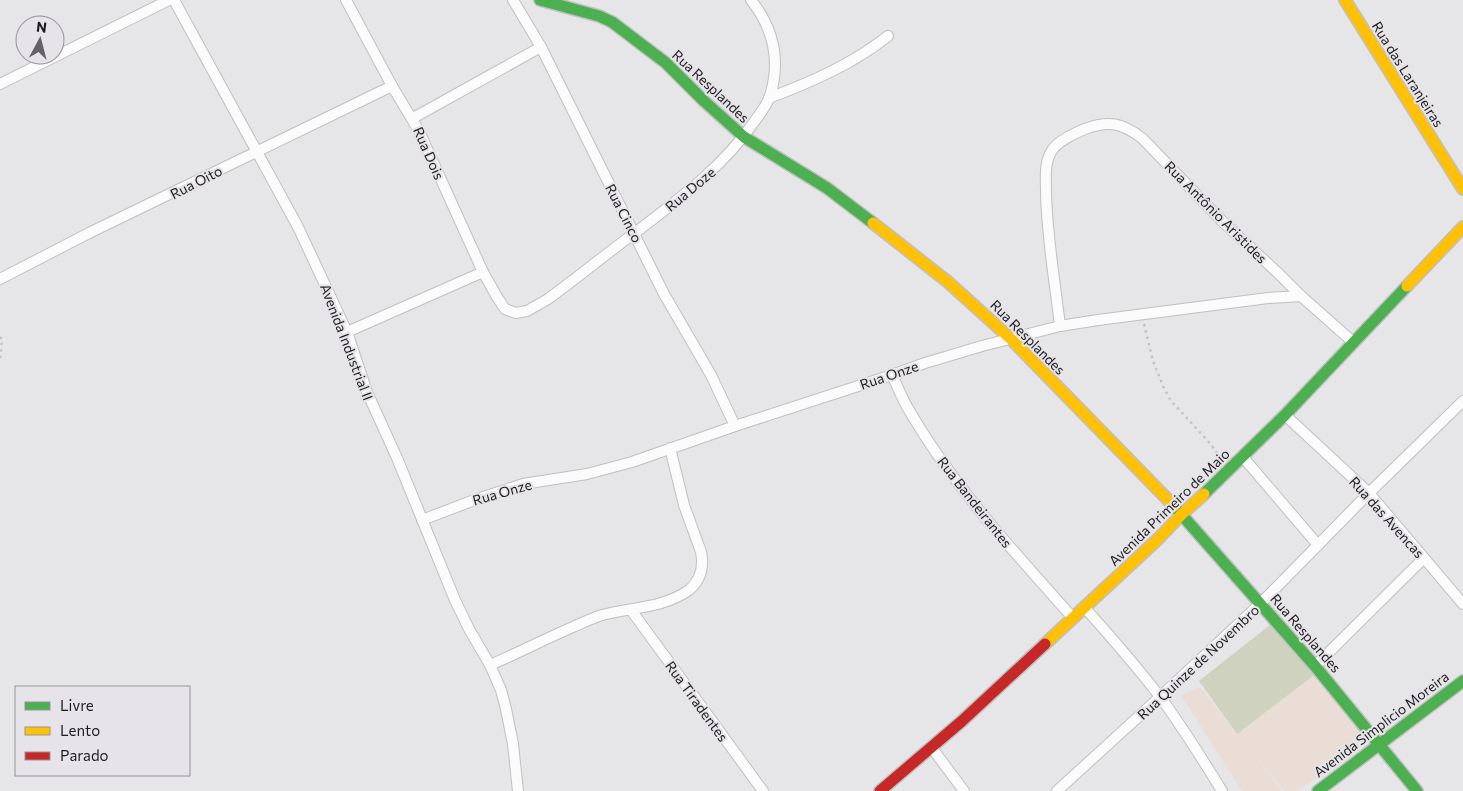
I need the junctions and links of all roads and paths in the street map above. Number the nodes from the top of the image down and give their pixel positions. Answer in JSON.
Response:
{"nodes":[{"id":1,"x":170,"y":0,"type":"edge"},
{"id":2,"x":174,"y":0,"type":"edge"},
{"id":3,"x":346,"y":0,"type":"edge"},
{"id":4,"x":513,"y":0,"type":"edge"},
{"id":5,"x":540,"y":0,"type":"edge"},
{"id":6,"x":751,"y":0,"type":"edge"},
{"id":7,"x":1345,"y":0,"type":"edge"},
{"id":8,"x":888,"y":36,"type":"dead end"},
{"id":9,"x":541,"y":47,"type":"junction"},
{"id":10,"x":0,"y":84,"type":"edge"},
{"id":11,"x":392,"y":86,"type":"junction"},
{"id":12,"x":769,"y":98,"type":"junction"},
{"id":13,"x":413,"y":118,"type":"junction"},
{"id":14,"x":744,"y":137,"type":"junction"},
{"id":15,"x":257,"y":151,"type":"junction"},
{"id":16,"x":1463,"y":189,"type":"edge"},
{"id":17,"x":1463,"y":227,"type":"edge"},
{"id":18,"x":634,"y":233,"type":"junction"},
{"id":19,"x":483,"y":272,"type":"junction"},
{"id":20,"x":0,"y":279,"type":"edge"},
{"id":21,"x":1301,"y":296,"type":"junction"},
{"id":22,"x":506,"y":309,"type":"joint"},
{"id":23,"x":1142,"y":315,"type":"junction"},
{"id":24,"x":1060,"y":326,"type":"junction"},
{"id":25,"x":346,"y":332,"type":"junction"},
{"id":26,"x":0,"y":337,"type":"edge"},
{"id":27,"x":1011,"y":339,"type":"junction"},
{"id":28,"x":1353,"y":342,"type":"junction"},
{"id":29,"x":0,"y":360,"type":"edge"},
{"id":30,"x":892,"y":375,"type":"junction"},
{"id":31,"x":1463,"y":401,"type":"edge"},
{"id":32,"x":1285,"y":415,"type":"junction"},
{"id":33,"x":735,"y":426,"type":"junction"},
{"id":34,"x":670,"y":448,"type":"junction"},
{"id":35,"x":1242,"y":456,"type":"junction"},
{"id":36,"x":1229,"y":468,"type":"junction"},
{"id":37,"x":1369,"y":493,"type":"junction"},
{"id":38,"x":1182,"y":514,"type":"junction"},
{"id":39,"x":422,"y":520,"type":"junction"},
{"id":40,"x":1318,"y":544,"type":"junction"},
{"id":41,"x":1424,"y":558,"type":"junction"},
{"id":42,"x":1260,"y":604,"type":"junction"},
{"id":43,"x":1463,"y":604,"type":"edge"},
{"id":44,"x":1085,"y":608,"type":"junction"},
{"id":45,"x":631,"y":610,"type":"junction"},
{"id":46,"x":1073,"y":618,"type":"junction"},
{"id":47,"x":490,"y":665,"type":"junction"},
{"id":48,"x":1315,"y":666,"type":"junction"},
{"id":49,"x":1463,"y":680,"type":"edge"},
{"id":50,"x":1160,"y":697,"type":"junction"},
{"id":51,"x":1379,"y":744,"type":"junction"},
{"id":52,"x":932,"y":748,"type":"junction"},
{"id":53,"x":518,"y":791,"type":"edge"},
{"id":54,"x":763,"y":791,"type":"edge"},
{"id":55,"x":880,"y":791,"type":"edge"},
{"id":56,"x":964,"y":791,"type":"edge"},
{"id":57,"x":1057,"y":791,"type":"edge"},
{"id":58,"x":1222,"y":791,"type":"edge"},
{"id":59,"x":1318,"y":791,"type":"edge"},
{"id":60,"x":1417,"y":791,"type":"edge"}],
"edges":[{"from":1,"to":10,"type":"street"},
{"from":2,"to":15,"type":"street","name":"Avenida Industrial II"},
{"from":3,"to":11,"type":"street","name":"Rua Dois"},
{"from":4,"to":9,"type":"street","name":"Rua Cinco"},
{"from":5,"to":14,"type":"street","name":"Rua Resplandes"},
{"from":6,"to":12,"type":"street","name":"Rua Doze"},
{"from":7,"to":16,"type":"street","name":"Rua das Laranjeiras"},
{"from":8,"to":12,"type":"street"},
{"from":9,"to":13,"type":"street"},
{"from":9,"to":18,"type":"street","name":"Rua Cinco"},
{"from":11,"to":13,"type":"street","name":"Rua Dois"},
{"from":11,"to":15,"type":"street","name":"Rua Oito"},
{"from":12,"to":14,"type":"street","name":"Rua Doze"},
{"from":13,"to":19,"type":"street","name":"Rua Dois"},
{"from":14,"to":18,"type":"street","name":"Rua Doze"},
{"from":14,"to":27,"type":"street","name":"Rua Resplandes"},
{"from":15,"to":20,"type":"street","name":"Rua Oito"},
{"from":15,"to":25,"type":"street","name":"Avenida Industrial II"},
{"from":17,"to":28,"type":"street","name":"Avenida Primeiro de Maio"},
{"from":18,"to":22,"type":"street","name":"Rua Doze"},
{"from":18,"to":33,"type":"street","name":"Rua Cinco"},
{"from":19,"to":22,"type":"street","name":"Rua Dois"},
{"from":19,"to":25,"type":"street"},
{"from":21,"to":23,"type":"street","name":"Rua Onze"},
{"from":21,"to":24,"type":"street","name":"Rua Antônio Aristides"},
{"from":21,"to":28,"type":"street"},
{"from":23,"to":24,"type":"street","name":"Rua Onze"},
{"from":23,"to":36,"type":"path"},
{"from":24,"to":27,"type":"street","name":"Rua Onze"},
{"from":25,"to":39,"type":"street","name":"Avenida Industrial II"},
{"from":26,"to":29,"type":"path"},
{"from":27,"to":30,"type":"street","name":"Rua Onze"},
{"from":27,"to":38,"type":"street","name":"Rua Resplandes"},
{"from":28,"to":32,"type":"street","name":"Avenida Primeiro de Maio"},
{"from":30,"to":33,"type":"street","name":"Rua Onze"},
{"from":30,"to":46,"type":"street","name":"Rua Bandeirantes"},
{"from":31,"to":37,"type":"street","name":"Rua Quinze de Novembro"},
{"from":32,"to":35,"type":"street","name":"Avenida Primeiro de Maio"},
{"from":32,"to":37,"type":"street","name":"Rua das Avencas"},
{"from":33,"to":34,"type":"street","name":"Rua Onze"},
{"from":34,"to":39,"type":"street","name":"Rua Onze"},
{"from":34,"to":45,"type":"street"},
{"from":35,"to":36,"type":"street","name":"Avenida Primeiro de Maio"},
{"from":35,"to":40,"type":"street"},
{"from":36,"to":38,"type":"street","name":"Avenida Primeiro de Maio"},
{"from":37,"to":40,"type":"street","name":"Rua Quinze de Novembro"},
{"from":37,"to":41,"type":"street","name":"Rua das Avencas"},
{"from":38,"to":42,"type":"street","name":"Rua Resplandes"},
{"from":38,"to":44,"type":"street","name":"Avenida Primeiro de Maio"},
{"from":39,"to":47,"type":"street","name":"Avenida Industrial II"},
{"from":40,"to":42,"type":"street","name":"Rua Quinze de Novembro"},
{"from":41,"to":43,"type":"street","name":"Rua das Avencas"},
{"from":41,"to":48,"type":"street"},
{"from":42,"to":48,"type":"street","name":"Rua Resplandes"},
{"from":42,"to":50,"type":"street","name":"Rua Quinze de Novembro"},
{"from":44,"to":46,"type":"street","name":"Avenida Primeiro de Maio"},
{"from":44,"to":50,"type":"street"},
{"from":45,"to":47,"type":"street"},
{"from":45,"to":54,"type":"street","name":"Rua Tiradentes"},
{"from":46,"to":52,"type":"street","name":"Avenida Primeiro de Maio"},
{"from":47,"to":53,"type":"street","name":"Avenida Industrial II"},
{"from":48,"to":51,"type":"street","name":"Rua Resplandes"},
{"from":49,"to":51,"type":"street","name":"Avenida Simplicio Moreira"},
{"from":50,"to":57,"type":"street","name":"Rua Quinze de Novembro"},
{"from":50,"to":58,"type":"street"},
{"from":51,"to":59,"type":"street","name":"Avenida Simplicio Moreira"},
{"from":51,"to":60,"type":"street","name":"Rua Resplandes"},
{"from":52,"to":55,"type":"street","name":"Avenida Primeiro de Maio"},
{"from":52,"to":56,"type":"street"}]}
